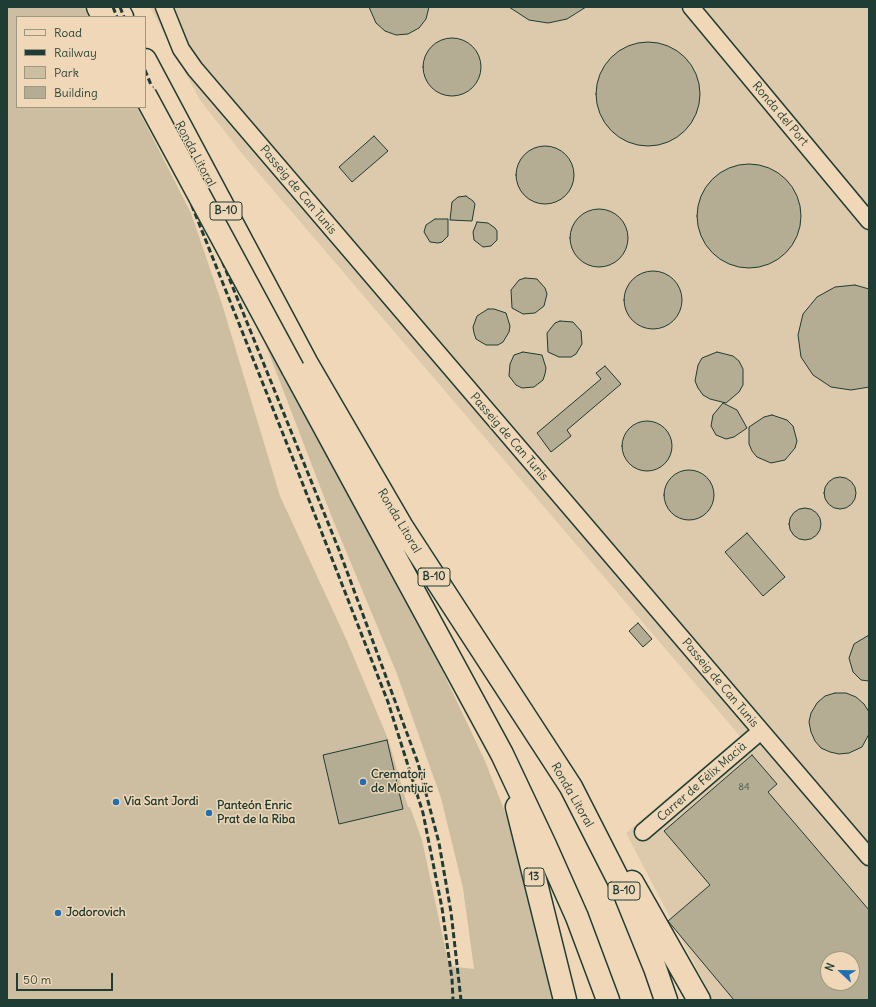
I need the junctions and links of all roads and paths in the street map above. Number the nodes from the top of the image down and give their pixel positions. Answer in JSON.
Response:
{"nodes":[{"id":1,"x":98,"y":7,"type":"edge"},
{"id":2,"x":116,"y":7,"type":"edge"},
{"id":3,"x":164,"y":7,"type":"edge"},
{"id":4,"x":691,"y":7,"type":"edge"},
{"id":5,"x":102,"y":16,"type":"edge"},
{"id":6,"x":121,"y":16,"type":"edge"},
{"id":7,"x":146,"y":62,"type":"edge"},
{"id":8,"x":146,"y":97,"type":"edge"},
{"id":9,"x":869,"y":221,"type":"edge"},
{"id":10,"x":300,"y":366,"type":"junction"},
{"id":11,"x":761,"y":731,"type":"junction"},
{"id":12,"x":502,"y":754,"type":"junction"},
{"id":13,"x":570,"y":787,"type":"junction"},
{"id":14,"x":643,"y":832,"type":"dead end"},
{"id":15,"x":869,"y":857,"type":"edge"},
{"id":16,"x":565,"y":1000,"type":"edge"},
{"id":17,"x":608,"y":1000,"type":"edge"},
{"id":18,"x":666,"y":1000,"type":"edge"},
{"id":19,"x":699,"y":1000,"type":"edge"}],
"edges":[{"from":1,"to":5,"type":"highway"},
{"from":2,"to":6,"type":"highway"},
{"from":3,"to":11,"type":"street","name":"Passeig de Can Tunis"},
{"from":4,"to":9,"type":"street","name":"Ronda del Port"},
{"from":7,"to":10,"type":"highway","name":"Ronda Litoral","number":"B-10"},
{"from":8,"to":10,"type":"highway","name":"Ronda Litoral","number":"B-10","bridge":true},
{"from":10,"to":12,"type":"highway","name":"Ronda Litoral","number":"B-10"},
{"from":10,"to":13,"type":"highway","name":"Ronda Litoral","number":"B-10"},
{"from":11,"to":14,"type":"street","name":"Carrer de Félix Macià"},
{"from":11,"to":15,"type":"street","name":"Passeig de Can Tunis"},
{"from":12,"to":16,"type":"highway","number":"13"},
{"from":12,"to":17,"type":"highway","name":"Ronda Litoral","number":"B-10"},
{"from":13,"to":18,"type":"highway","name":"Ronda Litoral","number":"B-10"},
{"from":13,"to":19,"type":"highway"}]}
